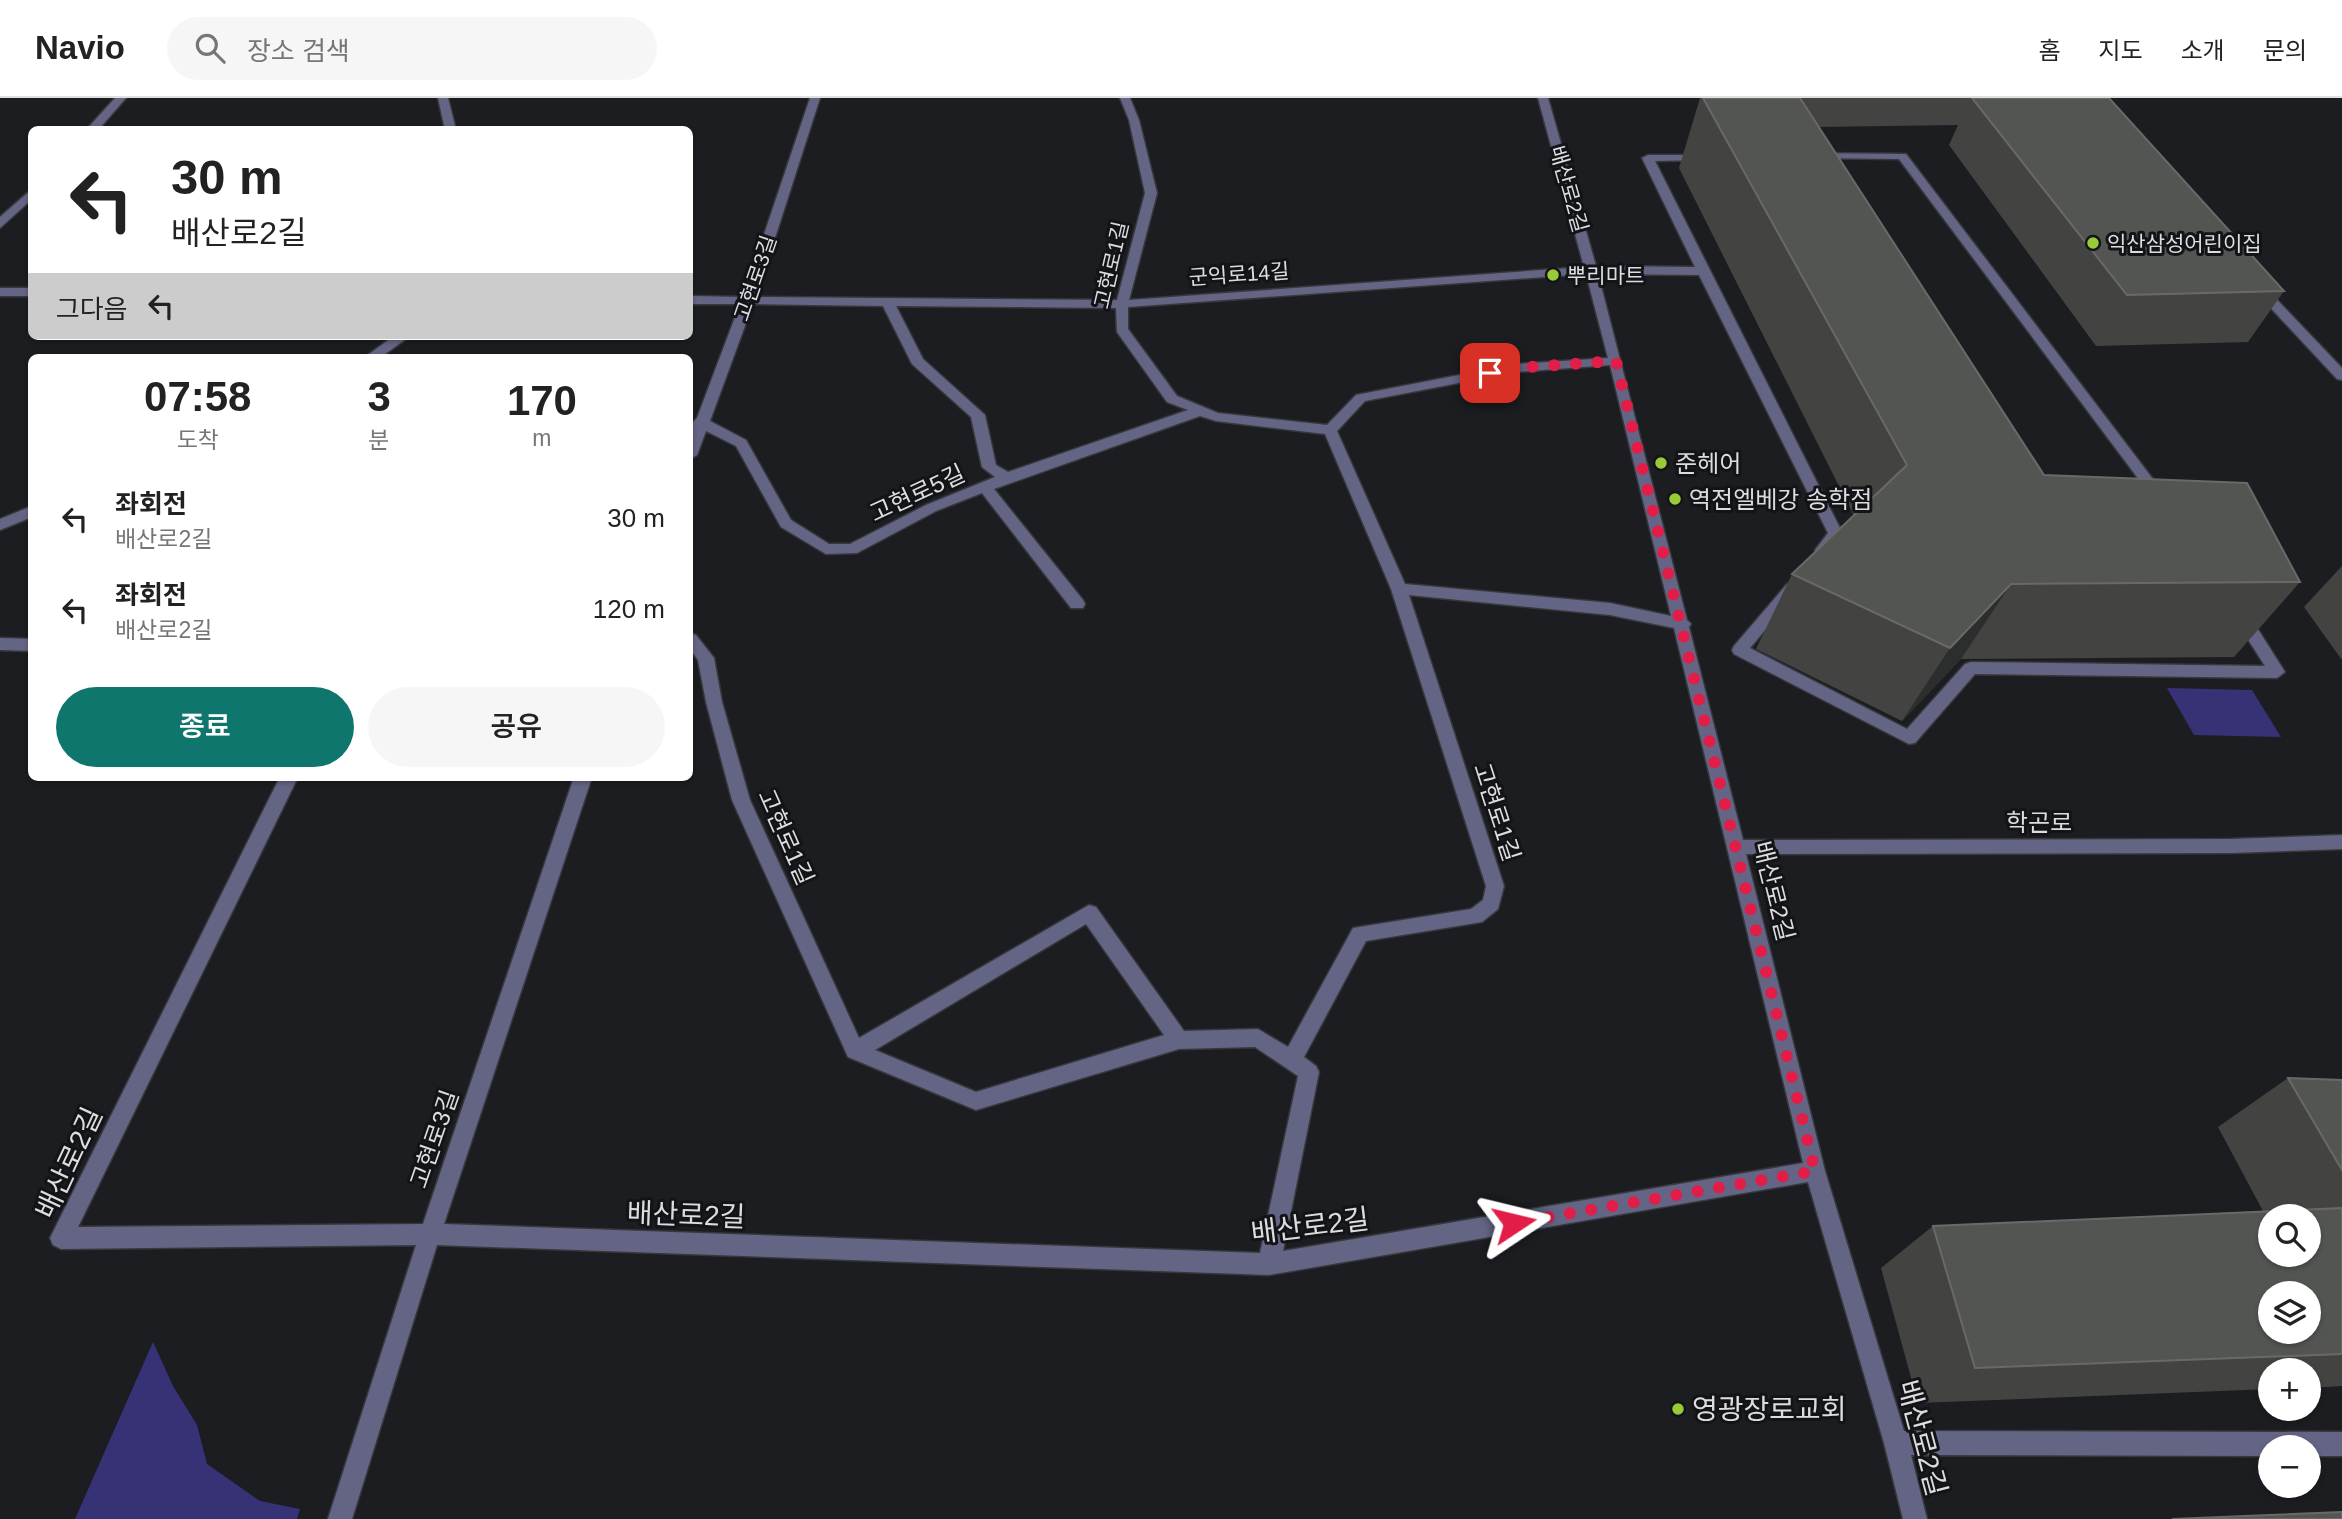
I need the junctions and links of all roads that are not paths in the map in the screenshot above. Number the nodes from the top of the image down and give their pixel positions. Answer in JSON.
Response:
{"nodes":[{"id":1,"x":121,"y":98,"type":"edge"},
{"id":2,"x":443,"y":98,"type":"edge"},
{"id":3,"x":815,"y":98,"type":"edge"},
{"id":4,"x":1125,"y":98,"type":"edge"},
{"id":5,"x":1543,"y":98,"type":"edge"},
{"id":6,"x":95,"y":126,"type":"edge"},
{"id":7,"x":450,"y":126,"type":"edge"},
{"id":8,"x":1713,"y":157,"type":"edge"},
{"id":9,"x":1807,"y":161,"type":"edge"},
{"id":10,"x":28,"y":196,"type":"edge"},
{"id":11,"x":0,"y":225,"type":"edge"},
{"id":12,"x":1592,"y":270,"type":"junction"},
{"id":13,"x":1703,"y":271,"type":"junction"},
{"id":14,"x":2249,"y":276,"type":"edge"},
{"id":15,"x":0,"y":292,"type":"edge"},
{"id":16,"x":28,"y":292,"type":"edge"},
{"id":17,"x":693,"y":300,"type":"edge"},
{"id":18,"x":748,"y":302,"type":"junction"},
{"id":19,"x":888,"y":302,"type":"junction"},
{"id":20,"x":1122,"y":303,"type":"junction"},
{"id":21,"x":397,"y":340,"type":"edge"},
{"id":22,"x":376,"y":354,"type":"edge"},
{"id":23,"x":1616,"y":361,"type":"junction"},
{"id":24,"x":2342,"y":376,"type":"edge"},
{"id":25,"x":1200,"y":411,"type":"junction"},
{"id":26,"x":700,"y":422,"type":"junction"},
{"id":27,"x":1330,"y":430,"type":"junction"},
{"id":28,"x":693,"y":445,"type":"edge"},
{"id":29,"x":1007,"y":478,"type":"junction"},
{"id":30,"x":985,"y":487,"type":"junction"},
{"id":31,"x":28,"y":513,"type":"edge"},
{"id":32,"x":2172,"y":514,"type":"edge"},
{"id":33,"x":0,"y":525,"type":"edge"},
{"id":34,"x":1399,"y":589,"type":"junction"},
{"id":35,"x":1077,"y":604,"type":"dead end"},
{"id":36,"x":2233,"y":604,"type":"edge"},
{"id":37,"x":1682,"y":624,"type":"junction"},
{"id":38,"x":693,"y":643,"type":"edge"},
{"id":39,"x":0,"y":645,"type":"edge"},
{"id":40,"x":28,"y":645,"type":"edge"},
{"id":41,"x":287,"y":781,"type":"edge"},
{"id":42,"x":582,"y":781,"type":"edge"},
{"id":43,"x":2342,"y":842,"type":"edge"},
{"id":44,"x":1736,"y":847,"type":"junction"},
{"id":45,"x":1179,"y":1040,"type":"junction"},
{"id":46,"x":855,"y":1051,"type":"junction"},
{"id":47,"x":1292,"y":1060,"type":"junction"},
{"id":48,"x":1815,"y":1171,"type":"junction"},
{"id":49,"x":430,"y":1234,"type":"junction"},
{"id":50,"x":1269,"y":1264,"type":"junction"},
{"id":51,"x":1896,"y":1443,"type":"junction"},
{"id":52,"x":2342,"y":1444,"type":"edge"},
{"id":53,"x":340,"y":1519,"type":"edge"},
{"id":54,"x":1915,"y":1519,"type":"edge"}],
"edges":[{"from":1,"to":6,"type":"street"},
{"from":2,"to":7,"type":"street"},
{"from":3,"to":18,"type":"street","name":"고현로3길"},
{"from":4,"to":20,"type":"street","name":"고현로1길"},
{"from":5,"to":12,"type":"street","name":"배산로2길"},
{"from":8,"to":13,"type":"street"},
{"from":9,"to":32,"type":"street"},
{"from":10,"to":11,"type":"street"},
{"from":12,"to":13,"type":"street","name":"군익로14길"},
{"from":12,"to":20,"type":"street","name":"군익로14길"},
{"from":12,"to":23,"type":"street","name":"배산로2길"},
{"from":13,"to":36,"type":"street"},
{"from":14,"to":24,"type":"street"},
{"from":15,"to":16,"type":"street"},
{"from":17,"to":18,"type":"street","name":"군익로14길"},
{"from":18,"to":19,"type":"street","name":"군익로14길"},
{"from":18,"to":26,"type":"street","name":"고현로3길"},
{"from":19,"to":20,"type":"street","name":"군익로14길"},
{"from":19,"to":29,"type":"street"},
{"from":20,"to":25,"type":"street","name":"고현로1길"},
{"from":21,"to":22,"type":"street"},
{"from":23,"to":27,"type":"street"},
{"from":23,"to":37,"type":"street","name":"배산로2길"},
{"from":25,"to":27,"type":"street"},
{"from":25,"to":29,"type":"street","name":"고현로5길"},
{"from":26,"to":28,"type":"street","name":"고현로3길"},
{"from":26,"to":30,"type":"street","name":"고현로5길"},
{"from":27,"to":34,"type":"street"},
{"from":29,"to":30,"type":"street","name":"고현로5길"},
{"from":30,"to":35,"type":"street"},
{"from":31,"to":33,"type":"street"},
{"from":34,"to":37,"type":"street"},
{"from":34,"to":47,"type":"street","name":"고현로1길"},
{"from":37,"to":44,"type":"street","name":"배산로2길"},
{"from":38,"to":46,"type":"street","name":"고현로1길"},
{"from":39,"to":40,"type":"street"},
{"from":41,"to":49,"type":"street","name":"배산로2길"},
{"from":42,"to":49,"type":"street","name":"고현로3길"},
{"from":43,"to":44,"type":"street","name":"학곤로"},
{"from":44,"to":48,"type":"street","name":"배산로2길"},
{"from":45,"to":46,"type":"street"},
{"from":45,"to":46,"type":"street"},
{"from":45,"to":47,"type":"street"},
{"from":47,"to":50,"type":"street"},
{"from":48,"to":50,"type":"street","name":"배산로2길"},
{"from":48,"to":51,"type":"street","name":"배산로2길"},
{"from":49,"to":50,"type":"street","name":"배산로2길"},
{"from":49,"to":53,"type":"street","name":"고현로3길"},
{"from":51,"to":52,"type":"street"},
{"from":51,"to":54,"type":"street","name":"배산로2길"}]}
